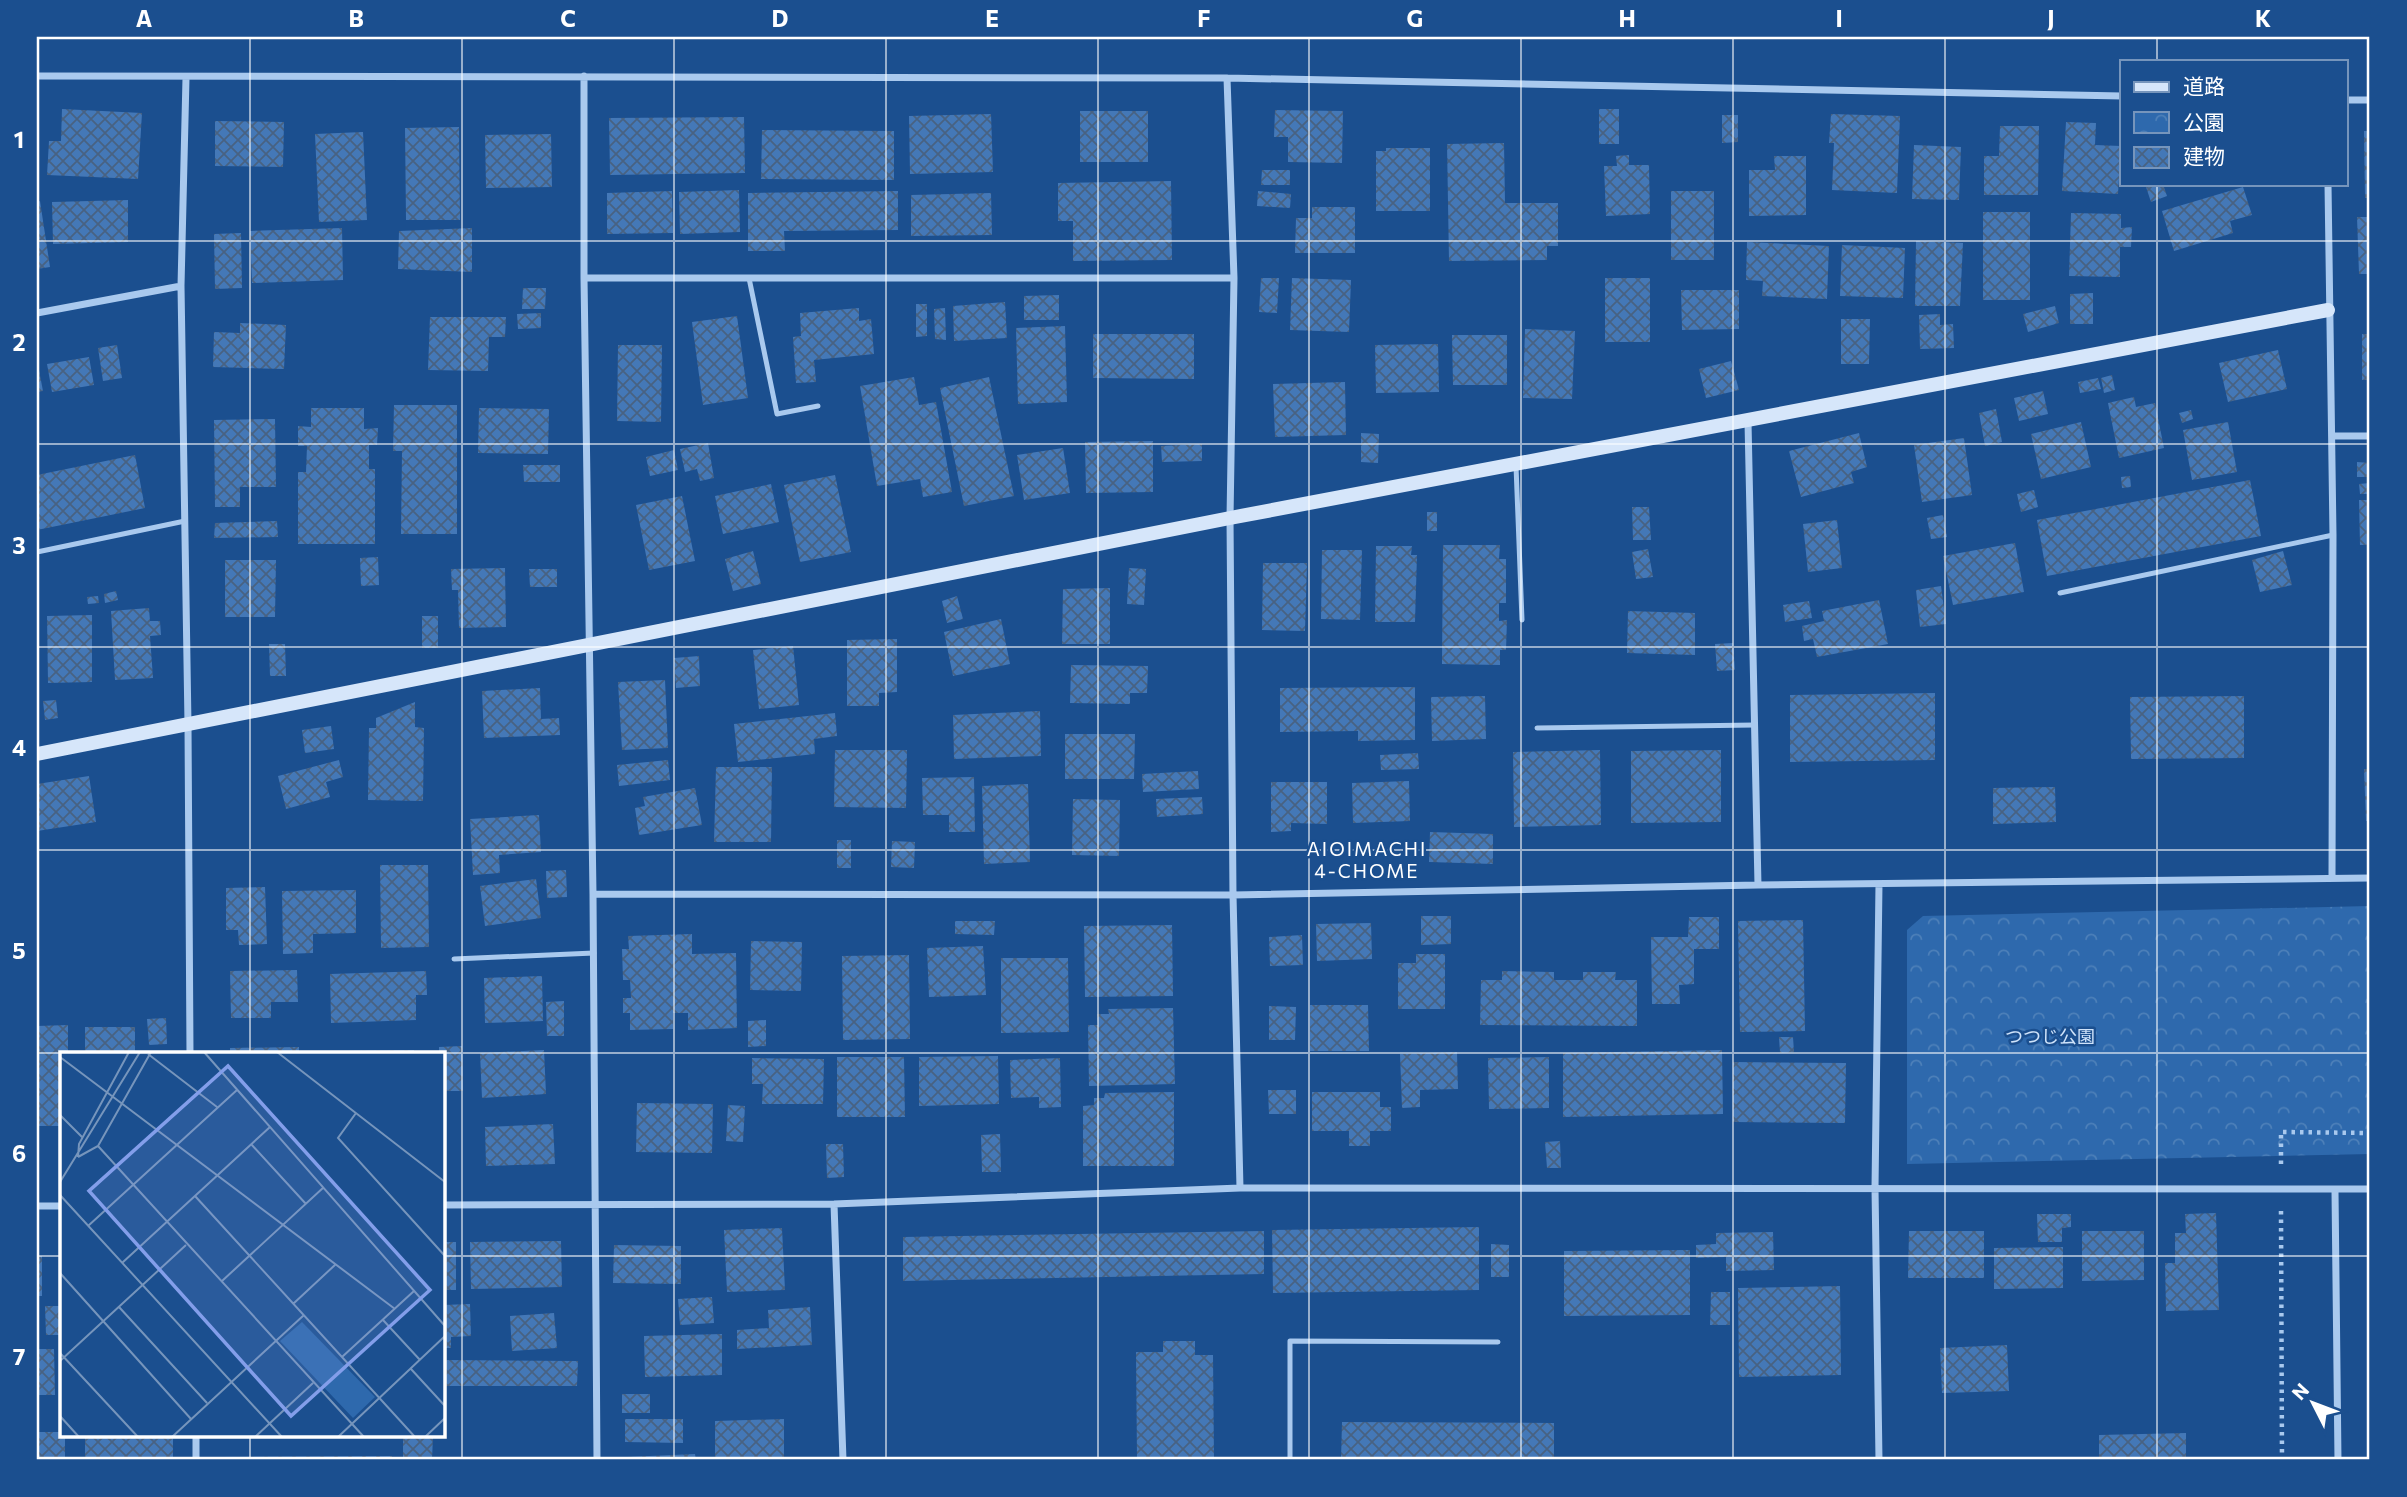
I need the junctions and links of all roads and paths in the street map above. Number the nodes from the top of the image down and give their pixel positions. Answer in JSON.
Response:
{"nodes":[{"id":1,"x":37,"y":76,"type":"edge"},
{"id":2,"x":584,"y":76,"type":"junction"},
{"id":3,"x":186,"y":78,"type":"junction"},
{"id":4,"x":1227,"y":78,"type":"junction"},
{"id":5,"x":2120,"y":96,"type":"edge"},
{"id":6,"x":2348,"y":100,"type":"edge"},
{"id":7,"x":2370,"y":100,"type":"edge"},
{"id":8,"x":2328,"y":186,"type":"edge"},
{"id":9,"x":584,"y":278,"type":"junction"},
{"id":10,"x":749,"y":278,"type":"junction"},
{"id":11,"x":1234,"y":278,"type":"junction"},
{"id":12,"x":181,"y":286,"type":"junction"},
{"id":13,"x":2328,"y":310,"type":"junction"},
{"id":14,"x":37,"y":313,"type":"edge"},
{"id":15,"x":818,"y":406,"type":"dead end"},
{"id":16,"x":1748,"y":422,"type":"junction"},
{"id":17,"x":2332,"y":436,"type":"junction"},
{"id":18,"x":2370,"y":436,"type":"edge"},
{"id":19,"x":1516,"y":465,"type":"junction"},
{"id":20,"x":1230,"y":518,"type":"junction"},
{"id":21,"x":185,"y":522,"type":"junction"},
{"id":22,"x":2333,"y":536,"type":"junction"},
{"id":23,"x":37,"y":552,"type":"edge"},
{"id":24,"x":2060,"y":593,"type":"dead end"},
{"id":25,"x":1522,"y":620,"type":"dead end"},
{"id":26,"x":590,"y":644,"type":"junction"},
{"id":27,"x":188,"y":724,"type":"junction"},
{"id":28,"x":1755,"y":725,"type":"junction"},
{"id":29,"x":1537,"y":727,"type":"dead end"},
{"id":30,"x":37,"y":754,"type":"edge"},
{"id":31,"x":2332,"y":878,"type":"junction"},
{"id":32,"x":2370,"y":878,"type":"edge"},
{"id":33,"x":1879,"y":884,"type":"junction"},
{"id":34,"x":1758,"y":885,"type":"junction"},
{"id":35,"x":593,"y":894,"type":"junction"},
{"id":36,"x":1233,"y":895,"type":"junction"},
{"id":37,"x":594,"y":953,"type":"junction"},
{"id":38,"x":454,"y":959,"type":"dead end"},
{"id":39,"x":190,"y":1052,"type":"edge"},
{"id":40,"x":2370,"y":1133,"type":"edge"},
{"id":41,"x":1240,"y":1188,"type":"junction"},
{"id":42,"x":1875,"y":1188,"type":"junction"},
{"id":43,"x":2370,"y":1189,"type":"edge"},
{"id":44,"x":2281,"y":1191,"type":"junction"},
{"id":45,"x":2335,"y":1191,"type":"junction"},
{"id":46,"x":834,"y":1204,"type":"junction"},
{"id":47,"x":444,"y":1205,"type":"edge"},
{"id":48,"x":594,"y":1205,"type":"junction"},
{"id":49,"x":37,"y":1206,"type":"edge"},
{"id":50,"x":60,"y":1206,"type":"edge"},
{"id":51,"x":1498,"y":1342,"type":"dead end"},
{"id":52,"x":196,"y":1438,"type":"edge"},
{"id":53,"x":196,"y":1460,"type":"edge"},
{"id":54,"x":597,"y":1460,"type":"edge"},
{"id":55,"x":843,"y":1460,"type":"edge"},
{"id":56,"x":1290,"y":1460,"type":"edge"},
{"id":57,"x":1878,"y":1460,"type":"edge"},
{"id":58,"x":2282,"y":1460,"type":"edge"},
{"id":59,"x":2337,"y":1460,"type":"edge"}],
"edges":[{"from":1,"to":3,"type":"street"},
{"from":2,"to":3,"type":"street"},
{"from":2,"to":4,"type":"street"},
{"from":2,"to":9,"type":"street"},
{"from":3,"to":12,"type":"street"},
{"from":4,"to":5,"type":"street"},
{"from":4,"to":11,"type":"street"},
{"from":6,"to":7,"type":"street"},
{"from":8,"to":13,"type":"street"},
{"from":9,"to":10,"type":"street"},
{"from":9,"to":26,"type":"street"},
{"from":10,"to":11,"type":"street"},
{"from":10,"to":15,"type":"lane"},
{"from":11,"to":20,"type":"street"},
{"from":12,"to":14,"type":"street"},
{"from":12,"to":21,"type":"street"},
{"from":13,"to":16,"type":"street"},
{"from":13,"to":17,"type":"street"},
{"from":16,"to":19,"type":"street"},
{"from":16,"to":28,"type":"street"},
{"from":17,"to":18,"type":"street"},
{"from":17,"to":22,"type":"street"},
{"from":19,"to":20,"type":"street"},
{"from":19,"to":25,"type":"lane"},
{"from":20,"to":26,"type":"street"},
{"from":20,"to":36,"type":"street"},
{"from":21,"to":23,"type":"lane"},
{"from":21,"to":27,"type":"street"},
{"from":22,"to":24,"type":"lane"},
{"from":22,"to":31,"type":"street"},
{"from":26,"to":27,"type":"street"},
{"from":26,"to":35,"type":"street"},
{"from":27,"to":30,"type":"street"},
{"from":27,"to":39,"type":"street"},
{"from":28,"to":29,"type":"lane"},
{"from":28,"to":34,"type":"street"},
{"from":31,"to":32,"type":"street"},
{"from":31,"to":33,"type":"street"},
{"from":33,"to":34,"type":"street"},
{"from":33,"to":42,"type":"street"},
{"from":34,"to":36,"type":"street"},
{"from":35,"to":36,"type":"street"},
{"from":35,"to":37,"type":"street"},
{"from":36,"to":41,"type":"street"},
{"from":37,"to":38,"type":"lane"},
{"from":37,"to":48,"type":"street"},
{"from":40,"to":44,"type":"path"},
{"from":41,"to":42,"type":"street"},
{"from":41,"to":46,"type":"street"},
{"from":42,"to":44,"type":"street"},
{"from":42,"to":57,"type":"street"},
{"from":43,"to":45,"type":"street"},
{"from":44,"to":45,"type":"street"},
{"from":44,"to":58,"type":"path"},
{"from":45,"to":59,"type":"street"},
{"from":46,"to":48,"type":"street"},
{"from":46,"to":55,"type":"street"},
{"from":47,"to":48,"type":"street"},
{"from":48,"to":54,"type":"street"},
{"from":49,"to":50,"type":"street"},
{"from":51,"to":56,"type":"lane"},
{"from":52,"to":53,"type":"street"}]}
